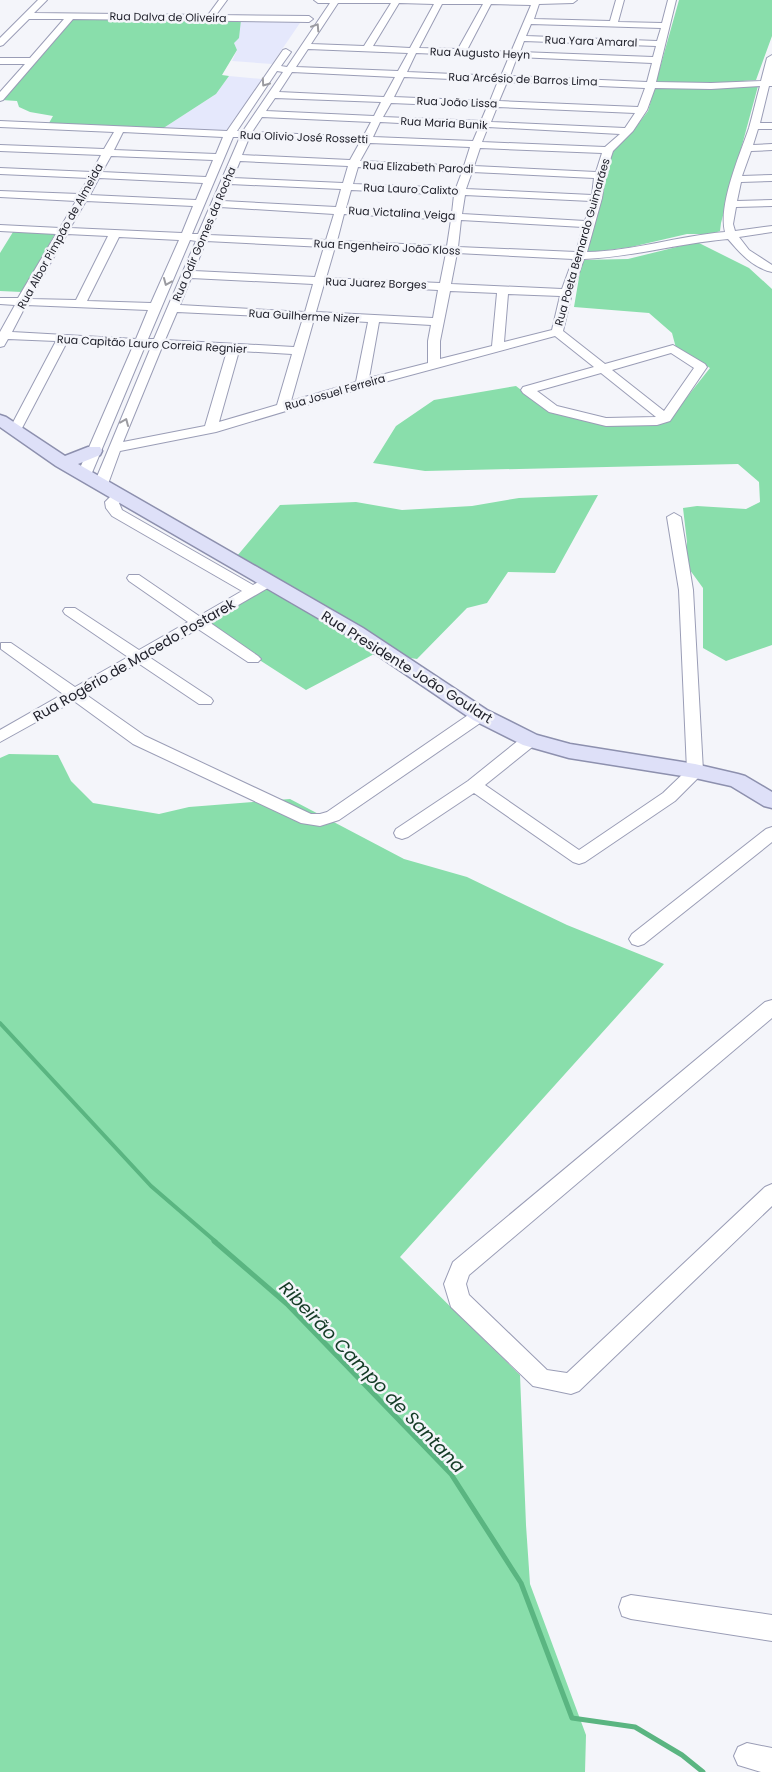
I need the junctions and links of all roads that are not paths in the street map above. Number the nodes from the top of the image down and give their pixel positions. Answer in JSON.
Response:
{"nodes":[{"id":1,"x":42,"y":0,"type":"edge"},
{"id":2,"x":223,"y":0,"type":"edge"},
{"id":3,"x":318,"y":0,"type":"edge"},
{"id":4,"x":322,"y":0,"type":"edge"},
{"id":5,"x":336,"y":0,"type":"edge"},
{"id":6,"x":397,"y":0,"type":"edge"},
{"id":7,"x":440,"y":0,"type":"edge"},
{"id":8,"x":489,"y":0,"type":"edge"},
{"id":9,"x":620,"y":0,"type":"edge"},
{"id":10,"x":672,"y":0,"type":"edge"},
{"id":11,"x":537,"y":1,"type":"edge"},
{"id":12,"x":573,"y":9,"type":"edge"},
{"id":13,"x":27,"y":16,"type":"junction"},
{"id":14,"x":71,"y":16,"type":"junction"},
{"id":15,"x":210,"y":18,"type":"junction"},
{"id":16,"x":530,"y":21,"type":"junction"},
{"id":17,"x":613,"y":24,"type":"junction"},
{"id":18,"x":665,"y":26,"type":"junction"},
{"id":19,"x":521,"y":38,"type":"junction"},
{"id":20,"x":0,"y":43,"type":"edge"},
{"id":21,"x":292,"y":44,"type":"dead end"},
{"id":22,"x":662,"y":44,"type":"junction"},
{"id":23,"x":304,"y":46,"type":"junction"},
{"id":24,"x":366,"y":48,"type":"junction"},
{"id":25,"x":413,"y":51,"type":"junction"},
{"id":26,"x":461,"y":52,"type":"junction"},
{"id":27,"x":514,"y":54,"type":"junction"},
{"id":28,"x":656,"y":60,"type":"junction"},
{"id":29,"x":0,"y":61,"type":"edge"},
{"id":30,"x":31,"y":61,"type":"junction"},
{"id":31,"x":771,"y":62,"type":"edge"},
{"id":32,"x":275,"y":68,"type":"junction"},
{"id":33,"x":289,"y":69,"type":"junction"},
{"id":34,"x":402,"y":74,"type":"junction"},
{"id":35,"x":504,"y":78,"type":"junction"},
{"id":36,"x":768,"y":83,"type":"edge"},
{"id":37,"x":651,"y":84,"type":"junction"},
{"id":38,"x":272,"y":95,"type":"junction"},
{"id":39,"x":0,"y":98,"type":"edge"},
{"id":40,"x":387,"y":100,"type":"junction"},
{"id":41,"x":493,"y":104,"type":"junction"},
{"id":42,"x":759,"y":104,"type":"junction"},
{"id":43,"x":772,"y":104,"type":"edge"},
{"id":44,"x":642,"y":110,"type":"junction"},
{"id":45,"x":260,"y":114,"type":"junction"},
{"id":46,"x":378,"y":120,"type":"junction"},
{"id":47,"x":0,"y":124,"type":"edge"},
{"id":48,"x":484,"y":125,"type":"junction"},
{"id":49,"x":754,"y":126,"type":"junction"},
{"id":50,"x":772,"y":126,"type":"edge"},
{"id":51,"x":120,"y":129,"type":"junction"},
{"id":52,"x":628,"y":131,"type":"junction"},
{"id":53,"x":229,"y":134,"type":"junction"},
{"id":54,"x":246,"y":134,"type":"junction"},
{"id":55,"x":367,"y":140,"type":"junction"},
{"id":56,"x":476,"y":145,"type":"junction"},
{"id":57,"x":772,"y":147,"type":"edge"},
{"id":58,"x":0,"y":148,"type":"edge"},
{"id":59,"x":746,"y":148,"type":"junction"},
{"id":60,"x":608,"y":150,"type":"junction"},
{"id":61,"x":106,"y":152,"type":"junction"},
{"id":62,"x":220,"y":157,"type":"junction"},
{"id":63,"x":236,"y":158,"type":"junction"},
{"id":64,"x":354,"y":164,"type":"junction"},
{"id":65,"x":468,"y":169,"type":"junction"},
{"id":66,"x":0,"y":170,"type":"edge"},
{"id":67,"x":95,"y":175,"type":"junction"},
{"id":68,"x":600,"y":175,"type":"junction"},
{"id":69,"x":772,"y":178,"type":"edge"},
{"id":70,"x":736,"y":179,"type":"junction"},
{"id":71,"x":210,"y":180,"type":"junction"},
{"id":72,"x":226,"y":181,"type":"junction"},
{"id":73,"x":347,"y":187,"type":"junction"},
{"id":74,"x":460,"y":191,"type":"junction"},
{"id":75,"x":0,"y":194,"type":"edge"},
{"id":76,"x":82,"y":198,"type":"junction"},
{"id":77,"x":597,"y":198,"type":"junction"},
{"id":78,"x":201,"y":203,"type":"junction"},
{"id":79,"x":772,"y":203,"type":"edge"},
{"id":80,"x":216,"y":204,"type":"junction"},
{"id":81,"x":732,"y":204,"type":"junction"},
{"id":82,"x":340,"y":210,"type":"junction"},
{"id":83,"x":457,"y":216,"type":"junction"},
{"id":84,"x":588,"y":224,"type":"junction"},
{"id":85,"x":4,"y":229,"type":"edge"},
{"id":86,"x":61,"y":232,"type":"junction"},
{"id":87,"x":115,"y":234,"type":"junction"},
{"id":88,"x":769,"y":234,"type":"edge"},
{"id":89,"x":731,"y":235,"type":"junction"},
{"id":90,"x":186,"y":238,"type":"junction"},
{"id":91,"x":201,"y":238,"type":"junction"},
{"id":92,"x":0,"y":242,"type":"edge"},
{"id":93,"x":332,"y":244,"type":"junction"},
{"id":94,"x":452,"y":250,"type":"junction"},
{"id":95,"x":580,"y":256,"type":"junction"},
{"id":96,"x":772,"y":269,"type":"edge"},
{"id":97,"x":186,"y":274,"type":"junction"},
{"id":98,"x":319,"y":281,"type":"junction"},
{"id":99,"x":444,"y":286,"type":"junction"},
{"id":100,"x":502,"y":290,"type":"junction"},
{"id":101,"x":566,"y":293,"type":"junction"},
{"id":102,"x":0,"y":294,"type":"edge"},
{"id":103,"x":24,"y":299,"type":"junction"},
{"id":104,"x":0,"y":301,"type":"edge"},
{"id":105,"x":80,"y":304,"type":"junction"},
{"id":106,"x":156,"y":308,"type":"junction"},
{"id":107,"x":172,"y":308,"type":"junction"},
{"id":108,"x":310,"y":316,"type":"junction"},
{"id":109,"x":374,"y":319,"type":"junction"},
{"id":110,"x":437,"y":322,"type":"junction"},
{"id":111,"x":556,"y":332,"type":"junction"},
{"id":112,"x":62,"y":338,"type":"junction"},
{"id":113,"x":2,"y":339,"type":"edge"},
{"id":114,"x":140,"y":343,"type":"junction"},
{"id":115,"x":157,"y":344,"type":"junction"},
{"id":116,"x":498,"y":347,"type":"junction"},
{"id":117,"x":234,"y":348,"type":"junction"},
{"id":118,"x":300,"y":351,"type":"junction"},
{"id":119,"x":434,"y":365,"type":"junction"},
{"id":120,"x":602,"y":368,"type":"junction"},
{"id":121,"x":362,"y":384,"type":"junction"},
{"id":122,"x":283,"y":406,"type":"junction"},
{"id":123,"x":665,"y":418,"type":"junction"},
{"id":124,"x":0,"y":420,"type":"edge"},
{"id":125,"x":211,"y":429,"type":"junction"},
{"id":126,"x":15,"y":430,"type":"junction"},
{"id":127,"x":114,"y":448,"type":"junction"},
{"id":128,"x":94,"y":451,"type":"junction"},
{"id":129,"x":62,"y":462,"type":"junction"},
{"id":130,"x":93,"y":479,"type":"junction"},
{"id":131,"x":674,"y":517,"type":"dead end"},
{"id":132,"x":134,"y":578,"type":"dead end"},
{"id":133,"x":261,"y":586,"type":"junction"},
{"id":134,"x":70,"y":611,"type":"dead end"},
{"id":135,"x":199,"y":624,"type":"junction"},
{"id":136,"x":6,"y":646,"type":"dead end"},
{"id":137,"x":140,"y":658,"type":"junction"},
{"id":138,"x":253,"y":659,"type":"dead end"},
{"id":139,"x":75,"y":695,"type":"junction"},
{"id":140,"x":205,"y":701,"type":"dead end"},
{"id":141,"x":480,"y":715,"type":"junction"},
{"id":142,"x":3,"y":732,"type":"edge"},
{"id":143,"x":530,"y":740,"type":"junction"},
{"id":144,"x":695,"y":770,"type":"junction"},
{"id":145,"x":474,"y":785,"type":"junction"},
{"id":146,"x":772,"y":800,"type":"edge"},
{"id":147,"x":402,"y":833,"type":"dead end"},
{"id":148,"x":772,"y":833,"type":"edge"},
{"id":149,"x":638,"y":939,"type":"dead end"},
{"id":150,"x":772,"y":1007,"type":"edge"},
{"id":151,"x":772,"y":1193,"type":"edge"},
{"id":152,"x":631,"y":1607,"type":"dead end"},
{"id":153,"x":772,"y":1628,"type":"edge"}],
"edges":[{"from":1,"to":13,"type":"street"},
{"from":2,"to":15,"type":"street"},
{"from":3,"to":4,"type":"street"},
{"from":4,"to":5,"type":"street"},
{"from":4,"to":15,"type":"street","name":"Rua Dalva de Oliveira"},
{"from":5,"to":6,"type":"street"},
{"from":23,"to":5,"type":"street","name":"Rua Odir Gomes da Rocha","one_way":true},
{"from":6,"to":7,"type":"street"},
{"from":6,"to":24,"type":"street"},
{"from":7,"to":8,"type":"street"},
{"from":7,"to":25,"type":"street"},
{"from":8,"to":11,"type":"street"},
{"from":8,"to":26,"type":"street"},
{"from":9,"to":17,"type":"street"},
{"from":10,"to":18,"type":"street","name":"Rua Poeta Bernardo Guimarães"},
{"from":11,"to":12,"type":"street"},
{"from":11,"to":16,"type":"street"},
{"from":12,"to":16,"type":"street"},
{"from":12,"to":17,"type":"street"},
{"from":13,"to":14,"type":"street","name":"Rua Dalva de Oliveira"},
{"from":13,"to":20,"type":"street"},
{"from":14,"to":15,"type":"street","name":"Rua Dalva de Oliveira"},
{"from":14,"to":30,"type":"street"},
{"from":16,"to":19,"type":"street"},
{"from":17,"to":18,"type":"street"},
{"from":18,"to":22,"type":"street","name":"Rua Poeta Bernardo Guimarães"},
{"from":19,"to":22,"type":"street","name":"Rua Yara Amaral"},
{"from":19,"to":27,"type":"street"},
{"from":21,"to":32,"type":"street","name":"Rua Odir Gomes da Rocha"},
{"from":22,"to":28,"type":"street","name":"Rua Poeta Bernardo Guimarães"},
{"from":23,"to":24,"type":"street","name":"Rua Augusto Heyn"},
{"from":23,"to":33,"type":"street","name":"Rua Odir Gomes da Rocha"},
{"from":24,"to":25,"type":"street","name":"Rua Augusto Heyn"},
{"from":25,"to":26,"type":"street","name":"Rua Augusto Heyn"},
{"from":25,"to":34,"type":"street"},
{"from":26,"to":27,"type":"street","name":"Rua Augusto Heyn"},
{"from":27,"to":28,"type":"street","name":"Rua Augusto Heyn"},
{"from":27,"to":35,"type":"street"},
{"from":28,"to":37,"type":"street","name":"Rua Poeta Bernardo Guimarães"},
{"from":29,"to":30,"type":"street"},
{"from":30,"to":39,"type":"street"},
{"from":31,"to":36,"type":"street"},
{"from":32,"to":33,"type":"street","name":"Rua Arcésio de Barros Lima"},
{"from":32,"to":53,"type":"street","name":"Rua Odir Gomes da Rocha","one_way":true},
{"from":33,"to":34,"type":"street","name":"Rua Arcésio de Barros Lima"},
{"from":33,"to":38,"type":"street","name":"Rua Odir Gomes da Rocha"},
{"from":34,"to":35,"type":"street","name":"Rua Arcésio de Barros Lima"},
{"from":34,"to":40,"type":"street"},
{"from":35,"to":37,"type":"street","name":"Rua Arcésio de Barros Lima"},
{"from":35,"to":41,"type":"street"},
{"from":36,"to":37,"type":"street","name":"Rua Arcésio de Barros Lima"},
{"from":36,"to":42,"type":"street"},
{"from":37,"to":44,"type":"street","name":"Rua Poeta Bernardo Guimarães"},
{"from":38,"to":40,"type":"street","name":"Rua João Lissa"},
{"from":38,"to":45,"type":"street","name":"Rua Odir Gomes da Rocha"},
{"from":40,"to":41,"type":"street","name":"Rua João Lissa"},
{"from":40,"to":46,"type":"street"},
{"from":41,"to":44,"type":"street","name":"Rua João Lissa"},
{"from":41,"to":48,"type":"street"},
{"from":42,"to":43,"type":"street"},
{"from":42,"to":49,"type":"street"},
{"from":44,"to":52,"type":"street","name":"Rua Poeta Bernardo Guimarães"},
{"from":45,"to":46,"type":"street","name":"Rua Maria Bunik"},
{"from":45,"to":54,"type":"street","name":"Rua Odir Gomes da Rocha"},
{"from":46,"to":48,"type":"street","name":"Rua Maria Bunik"},
{"from":46,"to":55,"type":"street"},
{"from":47,"to":51,"type":"street","name":"Rua Olivio José Rossetti"},
{"from":48,"to":52,"type":"street","name":"Rua Maria Bunik"},
{"from":48,"to":56,"type":"street"},
{"from":49,"to":50,"type":"street"},
{"from":49,"to":59,"type":"street"},
{"from":51,"to":53,"type":"street","name":"Rua Olivio José Rossetti"},
{"from":51,"to":61,"type":"street","name":"Rua Albor Pimpão de Almeida"},
{"from":52,"to":60,"type":"street","name":"Rua Poeta Bernardo Guimarães"},
{"from":53,"to":54,"type":"street","name":"Rua Olivio José Rossetti"},
{"from":53,"to":62,"type":"street","name":"Rua Odir Gomes da Rocha"},
{"from":54,"to":55,"type":"street","name":"Rua Olivio José Rossetti"},
{"from":54,"to":63,"type":"street","name":"Rua Odir Gomes da Rocha"},
{"from":55,"to":56,"type":"street","name":"Rua Olivio José Rossetti"},
{"from":55,"to":64,"type":"street"},
{"from":56,"to":60,"type":"street","name":"Rua Olivio José Rossetti"},
{"from":56,"to":65,"type":"street"},
{"from":57,"to":59,"type":"street"},
{"from":58,"to":61,"type":"street"},
{"from":59,"to":70,"type":"street"},
{"from":60,"to":68,"type":"street","name":"Rua Poeta Bernardo Guimarães"},
{"from":61,"to":62,"type":"street"},
{"from":61,"to":67,"type":"street","name":"Rua Albor Pimpão de Almeida"},
{"from":62,"to":71,"type":"street","name":"Rua Odir Gomes da Rocha"},
{"from":63,"to":64,"type":"street","name":"Rua Elizabeth Parodi"},
{"from":63,"to":72,"type":"street","name":"Rua Odir Gomes da Rocha"},
{"from":64,"to":65,"type":"street","name":"Rua Elizabeth Parodi"},
{"from":64,"to":73,"type":"street"},
{"from":65,"to":68,"type":"street","name":"Rua Elizabeth Parodi"},
{"from":65,"to":74,"type":"street"},
{"from":66,"to":67,"type":"street"},
{"from":67,"to":71,"type":"street"},
{"from":67,"to":76,"type":"street","name":"Rua Albor Pimpão de Almeida"},
{"from":68,"to":77,"type":"street","name":"Rua Poeta Bernardo Guimarães"},
{"from":69,"to":70,"type":"street"},
{"from":70,"to":81,"type":"street"},
{"from":71,"to":78,"type":"street","name":"Rua Odir Gomes da Rocha"},
{"from":72,"to":73,"type":"street","name":"Rua Lauro Calixto"},
{"from":72,"to":80,"type":"street","name":"Rua Odir Gomes da Rocha"},
{"from":73,"to":74,"type":"street","name":"Rua Lauro Calixto"},
{"from":73,"to":82,"type":"street"},
{"from":74,"to":77,"type":"street","name":"Rua Lauro Calixto"},
{"from":74,"to":83,"type":"street"},
{"from":75,"to":76,"type":"street"},
{"from":76,"to":78,"type":"street"},
{"from":76,"to":86,"type":"street","name":"Rua Albor Pimpão de Almeida"},
{"from":77,"to":84,"type":"street","name":"Rua Poeta Bernardo Guimarães"},
{"from":78,"to":90,"type":"street","name":"Rua Odir Gomes da Rocha"},
{"from":79,"to":81,"type":"street"},
{"from":80,"to":82,"type":"street","name":"Rua Victalina Veiga"},
{"from":80,"to":91,"type":"street","name":"Rua Odir Gomes da Rocha"},
{"from":81,"to":89,"type":"street"},
{"from":82,"to":83,"type":"street","name":"Rua Victalina Veiga"},
{"from":82,"to":93,"type":"street"},
{"from":83,"to":84,"type":"street","name":"Rua Victalina Veiga"},
{"from":83,"to":94,"type":"street"},
{"from":84,"to":95,"type":"street","name":"Rua Poeta Bernardo Guimarães"},
{"from":85,"to":86,"type":"street","name":"Rua Engenheiro João Kloss"},
{"from":85,"to":92,"type":"street"},
{"from":86,"to":87,"type":"street","name":"Rua Engenheiro João Kloss"},
{"from":86,"to":103,"type":"street","name":"Rua Albor Pimpão de Almeida"},
{"from":87,"to":90,"type":"street","name":"Rua Engenheiro João Kloss"},
{"from":87,"to":105,"type":"street"},
{"from":88,"to":89,"type":"street","name":"Rua Engenheiro João Kloss"},
{"from":89,"to":95,"type":"street","name":"Rua Engenheiro João Kloss"},
{"from":89,"to":96,"type":"street"},
{"from":90,"to":91,"type":"street","name":"Rua Engenheiro João Kloss"},
{"from":90,"to":106,"type":"street","name":"Rua Odir Gomes da Rocha","one_way":true},
{"from":91,"to":93,"type":"street","name":"Rua Engenheiro João Kloss"},
{"from":91,"to":97,"type":"street","name":"Rua Odir Gomes da Rocha"},
{"from":93,"to":94,"type":"street","name":"Rua Engenheiro João Kloss"},
{"from":93,"to":98,"type":"street"},
{"from":94,"to":95,"type":"street","name":"Rua Engenheiro João Kloss"},
{"from":94,"to":99,"type":"street"},
{"from":95,"to":101,"type":"street","name":"Rua Poeta Bernardo Guimarães"},
{"from":97,"to":98,"type":"street","name":"Rua Juarez Borges"},
{"from":97,"to":107,"type":"street","name":"Rua Odir Gomes da Rocha"},
{"from":98,"to":99,"type":"street","name":"Rua Juarez Borges"},
{"from":98,"to":108,"type":"street"},
{"from":99,"to":100,"type":"street","name":"Rua Juarez Borges"},
{"from":99,"to":110,"type":"street"},
{"from":100,"to":101,"type":"street","name":"Rua Juarez Borges"},
{"from":100,"to":116,"type":"street"},
{"from":101,"to":111,"type":"street","name":"Rua Poeta Bernardo Guimarães"},
{"from":102,"to":103,"type":"street"},
{"from":103,"to":104,"type":"street"},
{"from":103,"to":105,"type":"street"},
{"from":103,"to":113,"type":"street","name":"Rua Albor Pimpão de Almeida"},
{"from":105,"to":106,"type":"street"},
{"from":106,"to":114,"type":"street","name":"Rua Odir Gomes da Rocha"},
{"from":107,"to":108,"type":"street","name":"Rua Guilherme Nizer"},
{"from":107,"to":115,"type":"street","name":"Rua Odir Gomes da Rocha"},
{"from":108,"to":109,"type":"street","name":"Rua Guilherme Nizer"},
{"from":108,"to":118,"type":"street"},
{"from":109,"to":110,"type":"street","name":"Rua Guilherme Nizer"},
{"from":109,"to":121,"type":"street"},
{"from":110,"to":119,"type":"street"},
{"from":111,"to":116,"type":"street","name":"Rua Josuel Ferreira"},
{"from":111,"to":120,"type":"street","name":"Rua Poeta Bernardo Guimarães"},
{"from":112,"to":113,"type":"street","name":"Rua Capitão Lauro Correia Regnier"},
{"from":112,"to":114,"type":"street","name":"Rua Capitão Lauro Correia Regnier"},
{"from":112,"to":126,"type":"street"},
{"from":114,"to":115,"type":"street","name":"Rua Capitão Lauro Correia Regnier"},
{"from":114,"to":128,"type":"street","name":"Rua Odir Gomes da Rocha"},
{"from":115,"to":117,"type":"street","name":"Rua Capitão Lauro Correia Regnier"},
{"from":127,"to":115,"type":"street","name":"Rua Odir Gomes da Rocha","one_way":true},
{"from":116,"to":119,"type":"street","name":"Rua Josuel Ferreira"},
{"from":117,"to":118,"type":"street","name":"Rua Capitão Lauro Correia Regnier"},
{"from":117,"to":125,"type":"street"},
{"from":118,"to":122,"type":"street"},
{"from":119,"to":121,"type":"street","name":"Rua Josuel Ferreira"},
{"from":120,"to":123,"type":"street","name":"Rua Poeta Bernardo Guimarães"},
{"from":120,"to":123,"type":"street"},
{"from":120,"to":123,"type":"street"},
{"from":121,"to":122,"type":"street","name":"Rua Josuel Ferreira"},
{"from":122,"to":125,"type":"street","name":"Rua Josuel Ferreira"},
{"from":124,"to":126,"type":"main road","name":"Rua Presidente João Goulart"},
{"from":125,"to":127,"type":"street","name":"Rua Josuel Ferreira"},
{"from":126,"to":129,"type":"main road","name":"Rua Presidente João Goulart"},
{"from":127,"to":130,"type":"street","name":"Rua Odir Gomes da Rocha"},
{"from":128,"to":129,"type":"main road"},
{"from":128,"to":130,"type":"street","name":"Rua Odir Gomes da Rocha"},
{"from":129,"to":130,"type":"main road","name":"Rua Presidente João Goulart"},
{"from":130,"to":133,"type":"main road","name":"Rua Presidente João Goulart"},
{"from":131,"to":144,"type":"street"},
{"from":132,"to":135,"type":"street"},
{"from":133,"to":135,"type":"street","name":"Rua Rogério de Macedo Postarek"},
{"from":133,"to":141,"type":"main road","name":"Rua Presidente João Goulart"},
{"from":134,"to":137,"type":"street"},
{"from":135,"to":137,"type":"street","name":"Rua Rogério de Macedo Postarek"},
{"from":135,"to":138,"type":"street"},
{"from":136,"to":139,"type":"street"},
{"from":137,"to":139,"type":"street","name":"Rua Rogério de Macedo Postarek"},
{"from":137,"to":140,"type":"street"},
{"from":139,"to":141,"type":"street"},
{"from":139,"to":142,"type":"street","name":"Rua Rogério de Macedo Postarek"},
{"from":141,"to":143,"type":"main road","name":"Rua Presidente João Goulart"},
{"from":143,"to":144,"type":"main road","name":"Rua Presidente João Goulart"},
{"from":143,"to":145,"type":"street"},
{"from":144,"to":145,"type":"street"},
{"from":144,"to":146,"type":"main road","name":"Rua Presidente João Goulart"},
{"from":145,"to":147,"type":"street"},
{"from":148,"to":149,"type":"street"},
{"from":150,"to":151,"type":"street"},
{"from":152,"to":153,"type":"street"}]}
